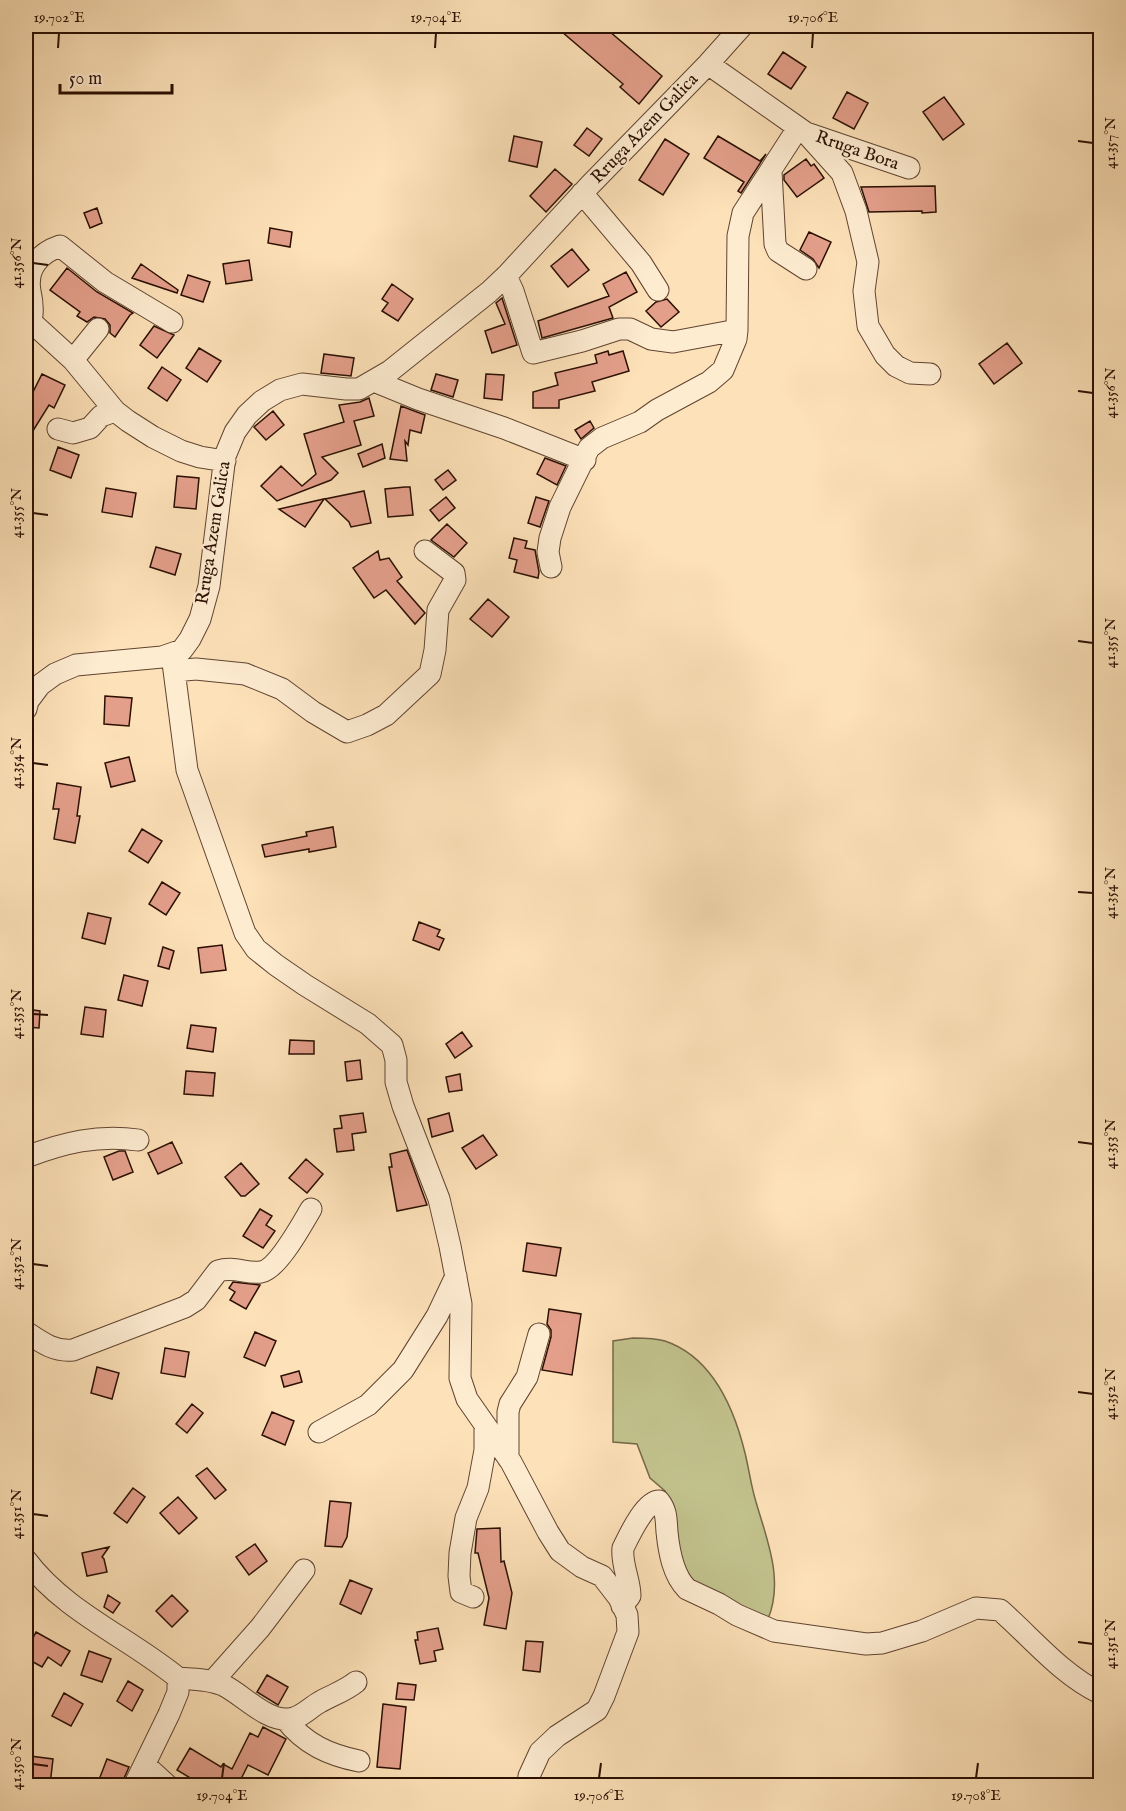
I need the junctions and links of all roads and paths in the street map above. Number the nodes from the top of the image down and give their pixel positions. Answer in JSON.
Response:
{"nodes":[{"id":1,"x":742,"y":26,"type":"edge"},
{"id":2,"x":708,"y":64,"type":"junction"},
{"id":3,"x":802,"y":130,"type":"junction"},
{"id":4,"x":909,"y":168,"type":"dead end"},
{"id":5,"x":771,"y":171,"type":"junction"},
{"id":6,"x":582,"y":193,"type":"junction"},
{"id":7,"x":806,"y":269,"type":"dead end"},
{"id":8,"x":506,"y":276,"type":"junction"},
{"id":9,"x":658,"y":290,"type":"dead end"},
{"id":10,"x":27,"y":319,"type":"edge"},
{"id":11,"x":172,"y":322,"type":"dead end"},
{"id":12,"x":98,"y":329,"type":"dead end"},
{"id":13,"x":737,"y":330,"type":"junction"},
{"id":14,"x":73,"y":360,"type":"junction"},
{"id":15,"x":930,"y":374,"type":"dead end"},
{"id":16,"x":374,"y":381,"type":"junction"},
{"id":17,"x":115,"y":411,"type":"junction"},
{"id":18,"x":58,"y":429,"type":"dead end"},
{"id":19,"x":585,"y":459,"type":"junction"},
{"id":20,"x":225,"y":461,"type":"junction"},
{"id":21,"x":425,"y":550,"type":"dead end"},
{"id":22,"x":551,"y":567,"type":"dead end"},
{"id":23,"x":173,"y":663,"type":"junction"},
{"id":24,"x":26,"y":709,"type":"edge"},
{"id":25,"x":138,"y":1140,"type":"dead end"},
{"id":26,"x":26,"y":1157,"type":"edge"},
{"id":27,"x":311,"y":1209,"type":"dead end"},
{"id":28,"x":456,"y":1276,"type":"junction"},
{"id":29,"x":26,"y":1332,"type":"edge"},
{"id":30,"x":539,"y":1334,"type":"dead end"},
{"id":31,"x":485,"y":1427,"type":"junction"},
{"id":32,"x":319,"y":1432,"type":"dead end"},
{"id":33,"x":508,"y":1458,"type":"junction"},
{"id":34,"x":26,"y":1560,"type":"edge"},
{"id":35,"x":304,"y":1570,"type":"dead end"},
{"id":36,"x":473,"y":1597,"type":"dead end"},
{"id":37,"x":622,"y":1606,"type":"junction"},
{"id":38,"x":177,"y":1678,"type":"junction"},
{"id":39,"x":213,"y":1681,"type":"junction"},
{"id":40,"x":356,"y":1682,"type":"dead end"},
{"id":41,"x":1101,"y":1693,"type":"edge"},
{"id":42,"x":285,"y":1720,"type":"junction"},
{"id":43,"x":359,"y":1761,"type":"dead end"},
{"id":44,"x":145,"y":1765,"type":"junction"},
{"id":45,"x":134,"y":1785,"type":"edge"},
{"id":46,"x":168,"y":1785,"type":"edge"},
{"id":47,"x":528,"y":1785,"type":"edge"}],
"edges":[{"from":1,"to":2,"type":"street","name":"Rruga Azem Galica"},
{"from":2,"to":3,"type":"street","name":"Rruga Bora"},
{"from":2,"to":6,"type":"street","name":"Rruga Azem Galica"},
{"from":3,"to":4,"type":"street","name":"Rruga Bora"},
{"from":3,"to":5,"type":"street","name":"Rruga Bora"},
{"from":3,"to":15,"type":"street","name":"Rruga Bora"},
{"from":5,"to":7,"type":"street"},
{"from":5,"to":13,"type":"street","name":"Rruga Bora"},
{"from":6,"to":8,"type":"street","name":"Rruga Azem Galica"},
{"from":6,"to":9,"type":"street","name":"Rruga Azem Galica"},
{"from":8,"to":13,"type":"street"},
{"from":8,"to":16,"type":"street","name":"Rruga Azem Galica"},
{"from":10,"to":11,"type":"street"},
{"from":10,"to":14,"type":"street"},
{"from":12,"to":14,"type":"street"},
{"from":13,"to":19,"type":"street","name":"Rruga Bora"},
{"from":14,"to":17,"type":"street"},
{"from":16,"to":19,"type":"street"},
{"from":16,"to":20,"type":"street","name":"Rruga Azem Galica"},
{"from":17,"to":18,"type":"street"},
{"from":17,"to":20,"type":"street"},
{"from":19,"to":22,"type":"street","name":"Rruga Bora"},
{"from":20,"to":23,"type":"street","name":"Rruga Azem Galica"},
{"from":21,"to":23,"type":"street"},
{"from":23,"to":24,"type":"street"},
{"from":23,"to":28,"type":"street"},
{"from":25,"to":26,"type":"street"},
{"from":27,"to":29,"type":"street"},
{"from":28,"to":31,"type":"street"},
{"from":28,"to":32,"type":"street"},
{"from":30,"to":33,"type":"street"},
{"from":31,"to":33,"type":"street"},
{"from":31,"to":36,"type":"street"},
{"from":33,"to":37,"type":"street"},
{"from":34,"to":38,"type":"street"},
{"from":35,"to":39,"type":"street"},
{"from":37,"to":41,"type":"street"},
{"from":37,"to":47,"type":"street"},
{"from":38,"to":39,"type":"street"},
{"from":38,"to":44,"type":"street"},
{"from":39,"to":42,"type":"street"},
{"from":40,"to":42,"type":"street"},
{"from":42,"to":43,"type":"street"},
{"from":44,"to":45,"type":"street"},
{"from":44,"to":46,"type":"street"}]}
